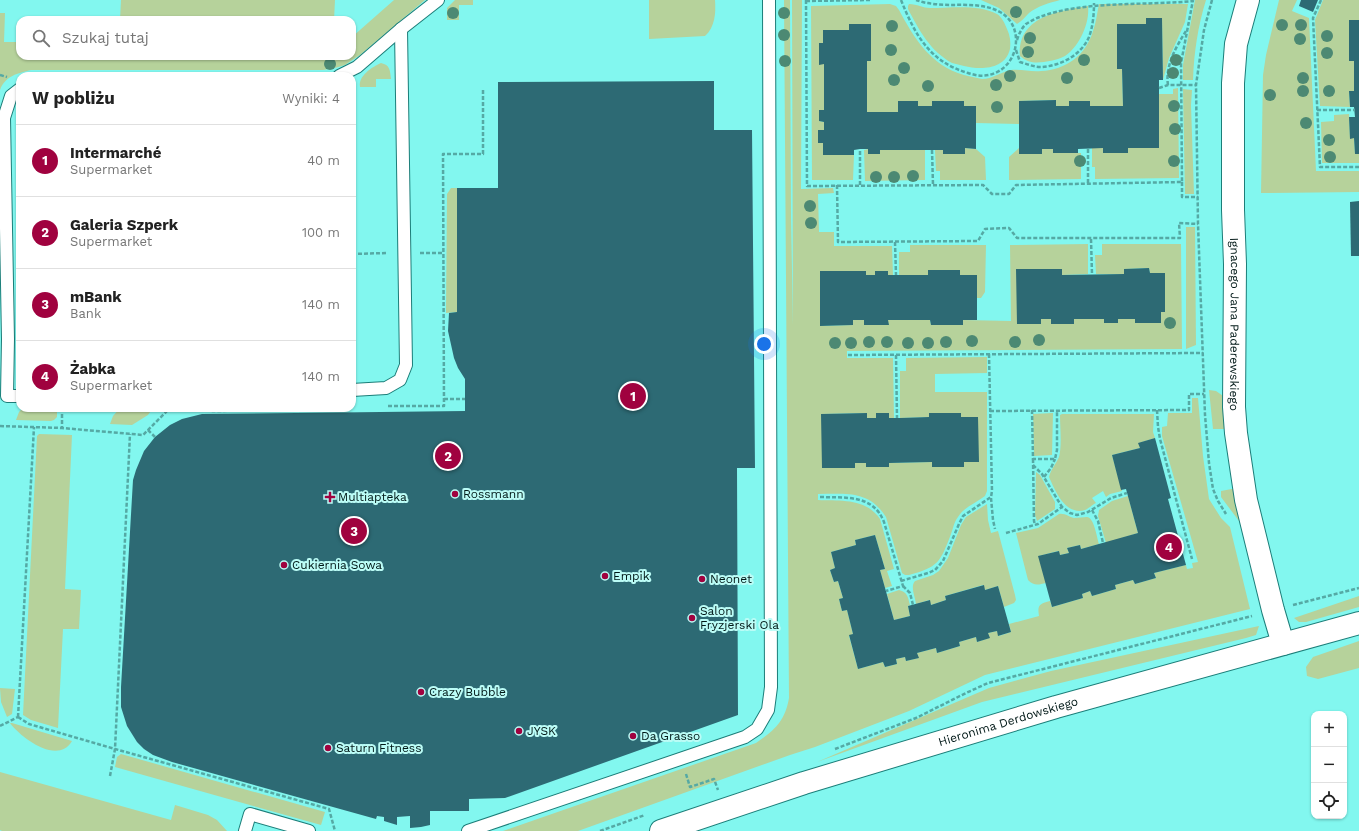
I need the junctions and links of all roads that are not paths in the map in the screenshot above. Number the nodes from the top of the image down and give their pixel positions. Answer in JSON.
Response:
{"nodes":[{"id":1,"x":438,"y":0,"type":"edge"},
{"id":2,"x":768,"y":0,"type":"edge"},
{"id":3,"x":1248,"y":0,"type":"edge"},
{"id":4,"x":401,"y":29,"type":"junction"},
{"id":5,"x":347,"y":72,"type":"edge"},
{"id":6,"x":16,"y":92,"type":"edge"},
{"id":7,"x":3,"y":220,"type":"edge"},
{"id":8,"x":356,"y":390,"type":"edge"},
{"id":9,"x":16,"y":396,"type":"edge"},
{"id":10,"x":1359,"y":623,"type":"edge"},
{"id":11,"x":1283,"y":644,"type":"junction"},
{"id":12,"x":245,"y":831,"type":"edge"},
{"id":13,"x":309,"y":831,"type":"edge"},
{"id":14,"x":468,"y":831,"type":"edge"},
{"id":15,"x":661,"y":831,"type":"edge"}],
"edges":[{"from":1,"to":4,"type":"lane"},
{"from":2,"to":14,"type":"lane"},
{"from":3,"to":11,"type":"main road","name":"Ignacego Jana Paderewskiego"},
{"from":4,"to":5,"type":"lane"},
{"from":4,"to":8,"type":"lane"},
{"from":6,"to":7,"type":"lane"},
{"from":7,"to":9,"type":"lane"},
{"from":10,"to":11,"type":"main road","name":"Hieronima Derdowskiego"},
{"from":11,"to":15,"type":"main road","name":"Hieronima Derdowskiego"},
{"from":12,"to":13,"type":"lane"}]}
